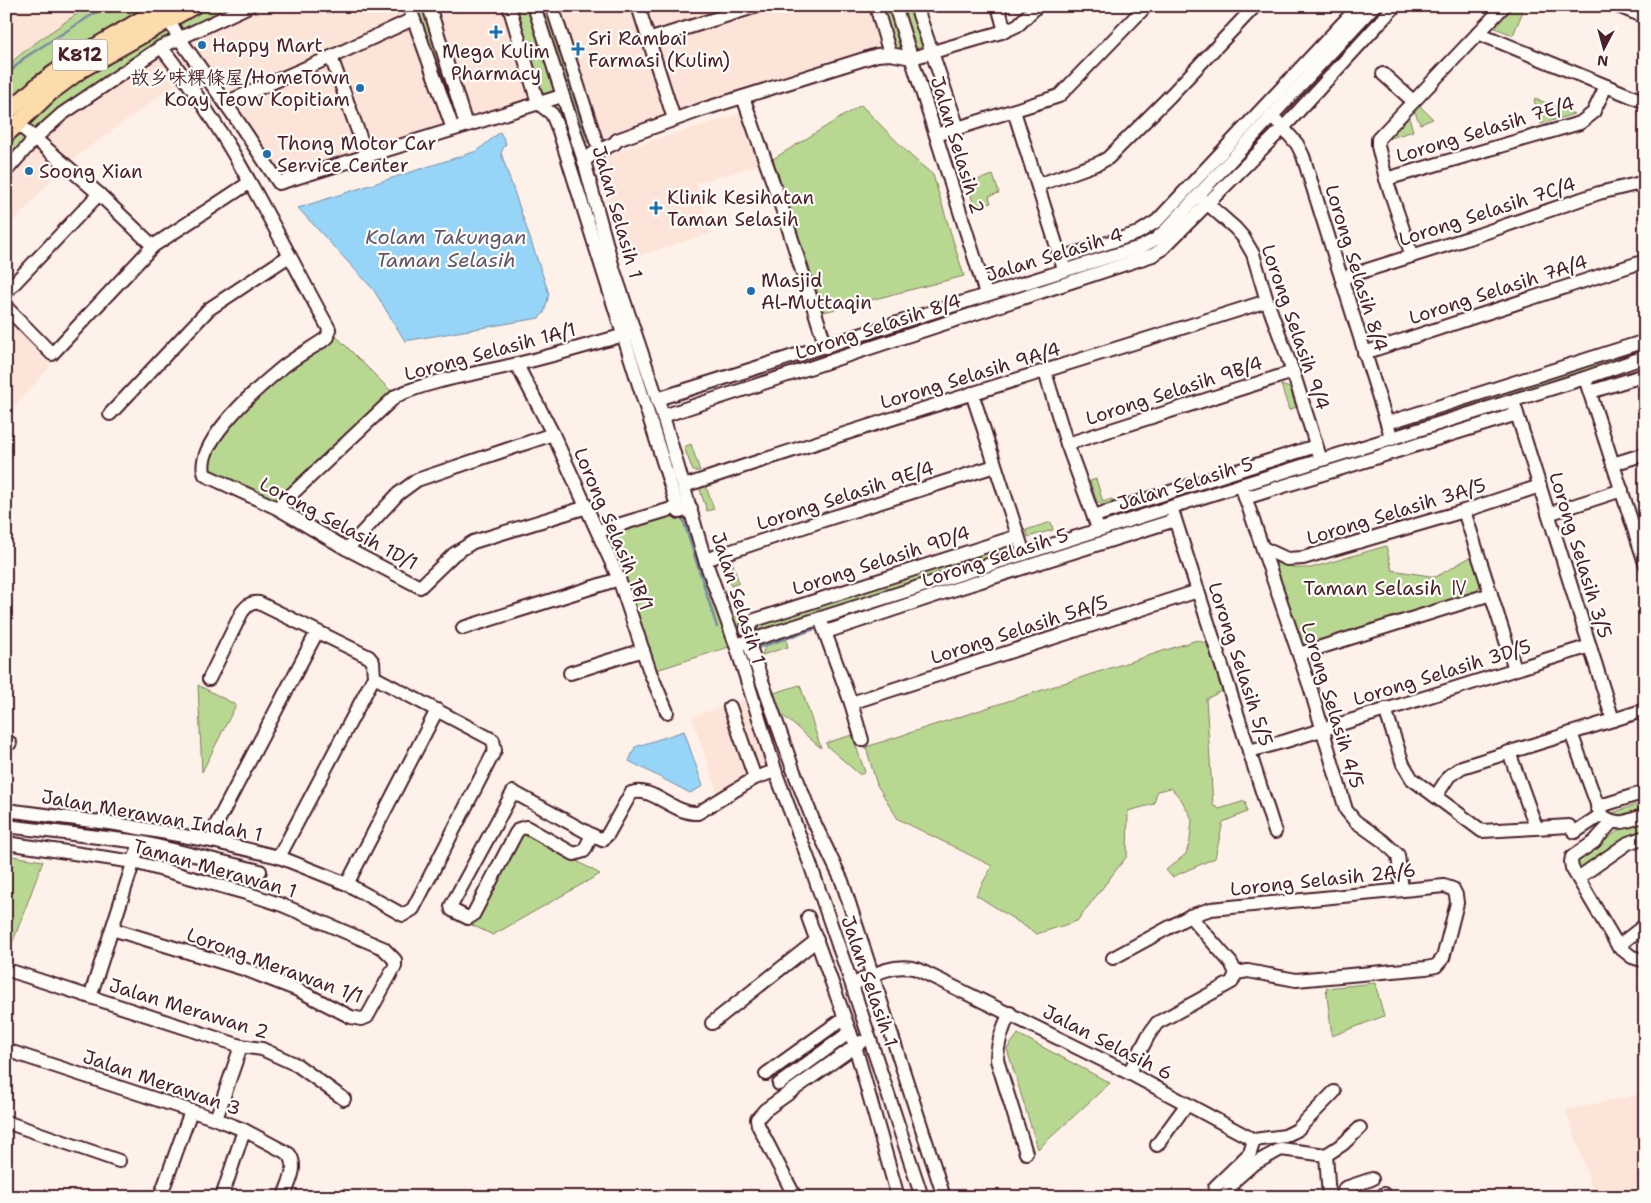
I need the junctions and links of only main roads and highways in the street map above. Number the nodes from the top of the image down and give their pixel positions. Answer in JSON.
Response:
{"nodes":[{"id":1,"x":194,"y":6,"type":"edge"},
{"id":2,"x":165,"y":11,"type":"edge"},
{"id":3,"x":12,"y":119,"type":"edge"},
{"id":4,"x":6,"y":135,"type":"edge"}],
"edges":[{"from":1,"to":2,"type":"main road","number":"K812"},
{"from":2,"to":3,"type":"main road","number":"K812"},
{"from":3,"to":4,"type":"main road","number":"K812"}]}
